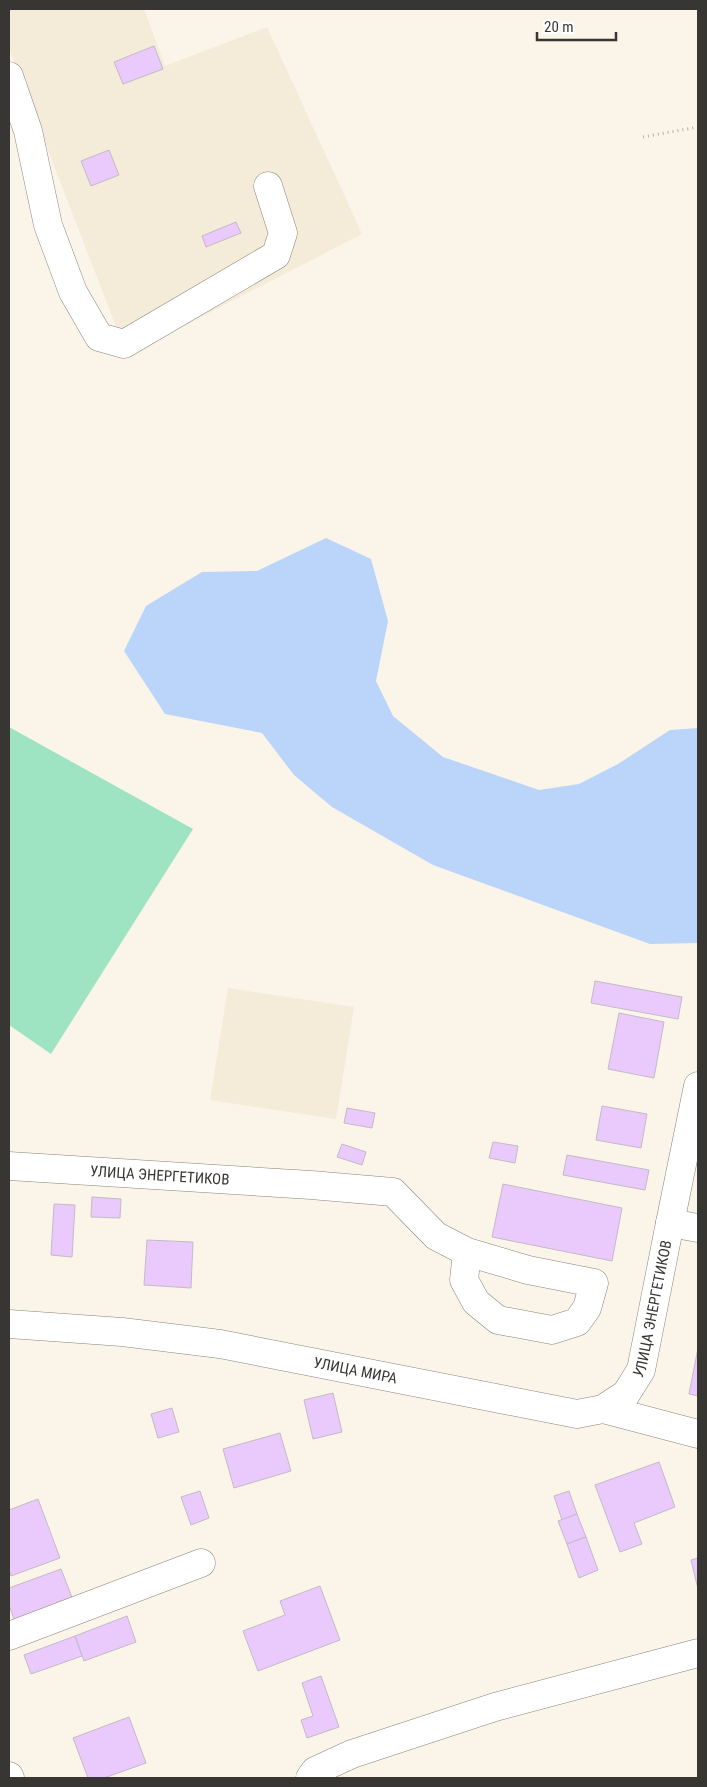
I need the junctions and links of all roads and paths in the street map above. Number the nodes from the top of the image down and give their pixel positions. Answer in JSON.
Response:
{"nodes":[{"id":1,"x":9,"y":76,"type":"edge"},
{"id":2,"x":698,"y":127,"type":"edge"},
{"id":3,"x":643,"y":137,"type":"dead end"},
{"id":4,"x":268,"y":186,"type":"dead end"},
{"id":5,"x":698,"y":1086,"type":"edge"},
{"id":6,"x":9,"y":1166,"type":"edge"},
{"id":7,"x":670,"y":1223,"type":"junction"},
{"id":8,"x":698,"y":1228,"type":"edge"},
{"id":9,"x":467,"y":1252,"type":"dead end"},
{"id":10,"x":9,"y":1324,"type":"edge"},
{"id":11,"x":603,"y":1409,"type":"junction"},
{"id":12,"x":698,"y":1434,"type":"edge"},
{"id":13,"x":201,"y":1563,"type":"dead end"},
{"id":14,"x":9,"y":1636,"type":"edge"},
{"id":15,"x":698,"y":1652,"type":"edge"},
{"id":16,"x":310,"y":1778,"type":"edge"}],
"edges":[{"from":1,"to":4,"type":"street"},
{"from":2,"to":3,"type":"path"},
{"from":5,"to":7,"type":"street"},
{"from":6,"to":9,"type":"street","name":"УЛИЦА ЭНЕРГЕТИКОВ"},
{"from":7,"to":8,"type":"street","name":"УЛИЦА ЭНЕРГЕТИКОВ"},
{"from":7,"to":11,"type":"street","name":"УЛИЦА ЭНЕРГЕТИКОВ"},
{"from":10,"to":11,"type":"street","name":"УЛИЦА МИРА"},
{"from":11,"to":12,"type":"street","name":"УЛИЦА МИРА"},
{"from":13,"to":14,"type":"street"},
{"from":15,"to":16,"type":"street"}]}
